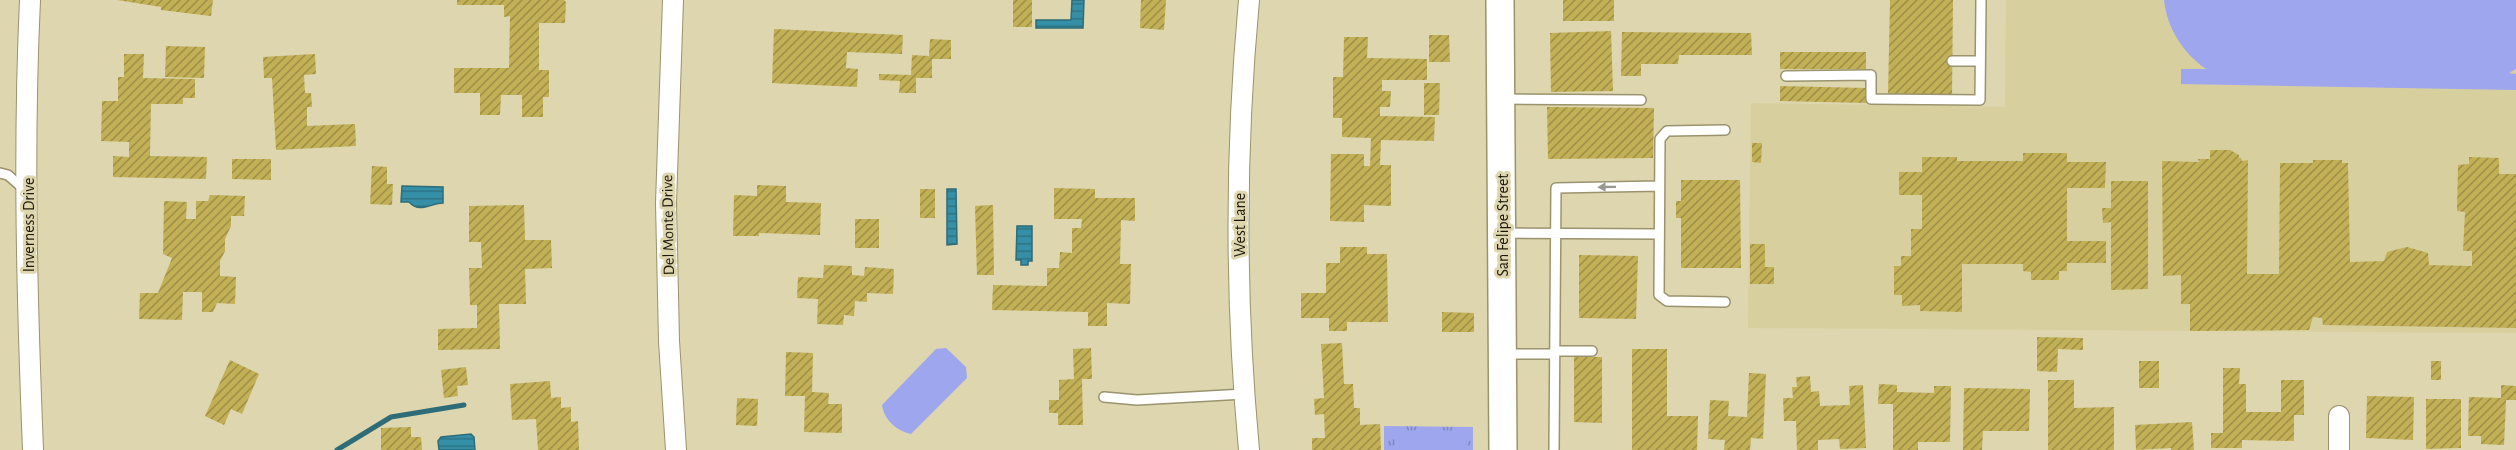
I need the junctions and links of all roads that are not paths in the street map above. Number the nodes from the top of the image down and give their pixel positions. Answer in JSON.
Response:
{"nodes":[{"id":1,"x":30,"y":0,"type":"edge"},
{"id":2,"x":673,"y":0,"type":"edge"},
{"id":3,"x":1249,"y":0,"type":"edge"},
{"id":4,"x":1500,"y":0,"type":"edge"},
{"id":5,"x":1981,"y":0,"type":"edge"},
{"id":6,"x":1952,"y":61,"type":"dead end"},
{"id":7,"x":1980,"y":61,"type":"junction"},
{"id":8,"x":1786,"y":75,"type":"dead end"},
{"id":9,"x":1501,"y":99,"type":"junction"},
{"id":10,"x":1641,"y":100,"type":"dead end"},
{"id":11,"x":1725,"y":130,"type":"dead end"},
{"id":12,"x":0,"y":173,"type":"edge"},
{"id":13,"x":1659,"y":186,"type":"junction"},
{"id":14,"x":28,"y":193,"type":"junction"},
{"id":15,"x":1502,"y":232,"type":"junction"},
{"id":16,"x":1555,"y":232,"type":"junction"},
{"id":17,"x":1658,"y":234,"type":"junction"},
{"id":18,"x":1725,"y":302,"type":"dead end"},
{"id":19,"x":1592,"y":351,"type":"dead end"},
{"id":20,"x":1555,"y":353,"type":"junction"},
{"id":21,"x":1503,"y":354,"type":"junction"},
{"id":22,"x":1244,"y":394,"type":"junction"},
{"id":23,"x":1104,"y":397,"type":"dead end"},
{"id":24,"x":2338,"y":416,"type":"dead end"},
{"id":25,"x":33,"y":450,"type":"edge"},
{"id":26,"x":676,"y":450,"type":"edge"},
{"id":27,"x":1249,"y":450,"type":"edge"},
{"id":28,"x":1503,"y":450,"type":"edge"},
{"id":29,"x":1554,"y":450,"type":"edge"},
{"id":30,"x":2338,"y":450,"type":"edge"}],
"edges":[{"from":1,"to":14,"type":"street","name":"Inverness Drive"},
{"from":2,"to":26,"type":"street","name":"Del Monte Drive"},
{"from":3,"to":22,"type":"street","name":"West Lane"},
{"from":4,"to":9,"type":"main road","name":"San Felipe Street"},
{"from":5,"to":7,"type":"lane"},
{"from":6,"to":7,"type":"lane"},
{"from":7,"to":8,"type":"lane"},
{"from":9,"to":10,"type":"lane"},
{"from":9,"to":15,"type":"main road","name":"San Felipe Street"},
{"from":11,"to":13,"type":"lane"},
{"from":12,"to":14,"type":"lane"},
{"from":13,"to":16,"type":"lane","one_way":true},
{"from":13,"to":17,"type":"lane"},
{"from":14,"to":25,"type":"street","name":"Inverness Drive"},
{"from":15,"to":16,"type":"lane"},
{"from":15,"to":21,"type":"main road","name":"San Felipe Street"},
{"from":16,"to":17,"type":"lane"},
{"from":16,"to":20,"type":"lane"},
{"from":17,"to":18,"type":"lane"},
{"from":19,"to":20,"type":"lane"},
{"from":20,"to":21,"type":"lane"},
{"from":20,"to":29,"type":"lane"},
{"from":21,"to":28,"type":"main road","name":"San Felipe Street"},
{"from":22,"to":23,"type":"lane"},
{"from":22,"to":27,"type":"street","name":"West Lane"},
{"from":24,"to":30,"type":"street"}]}
